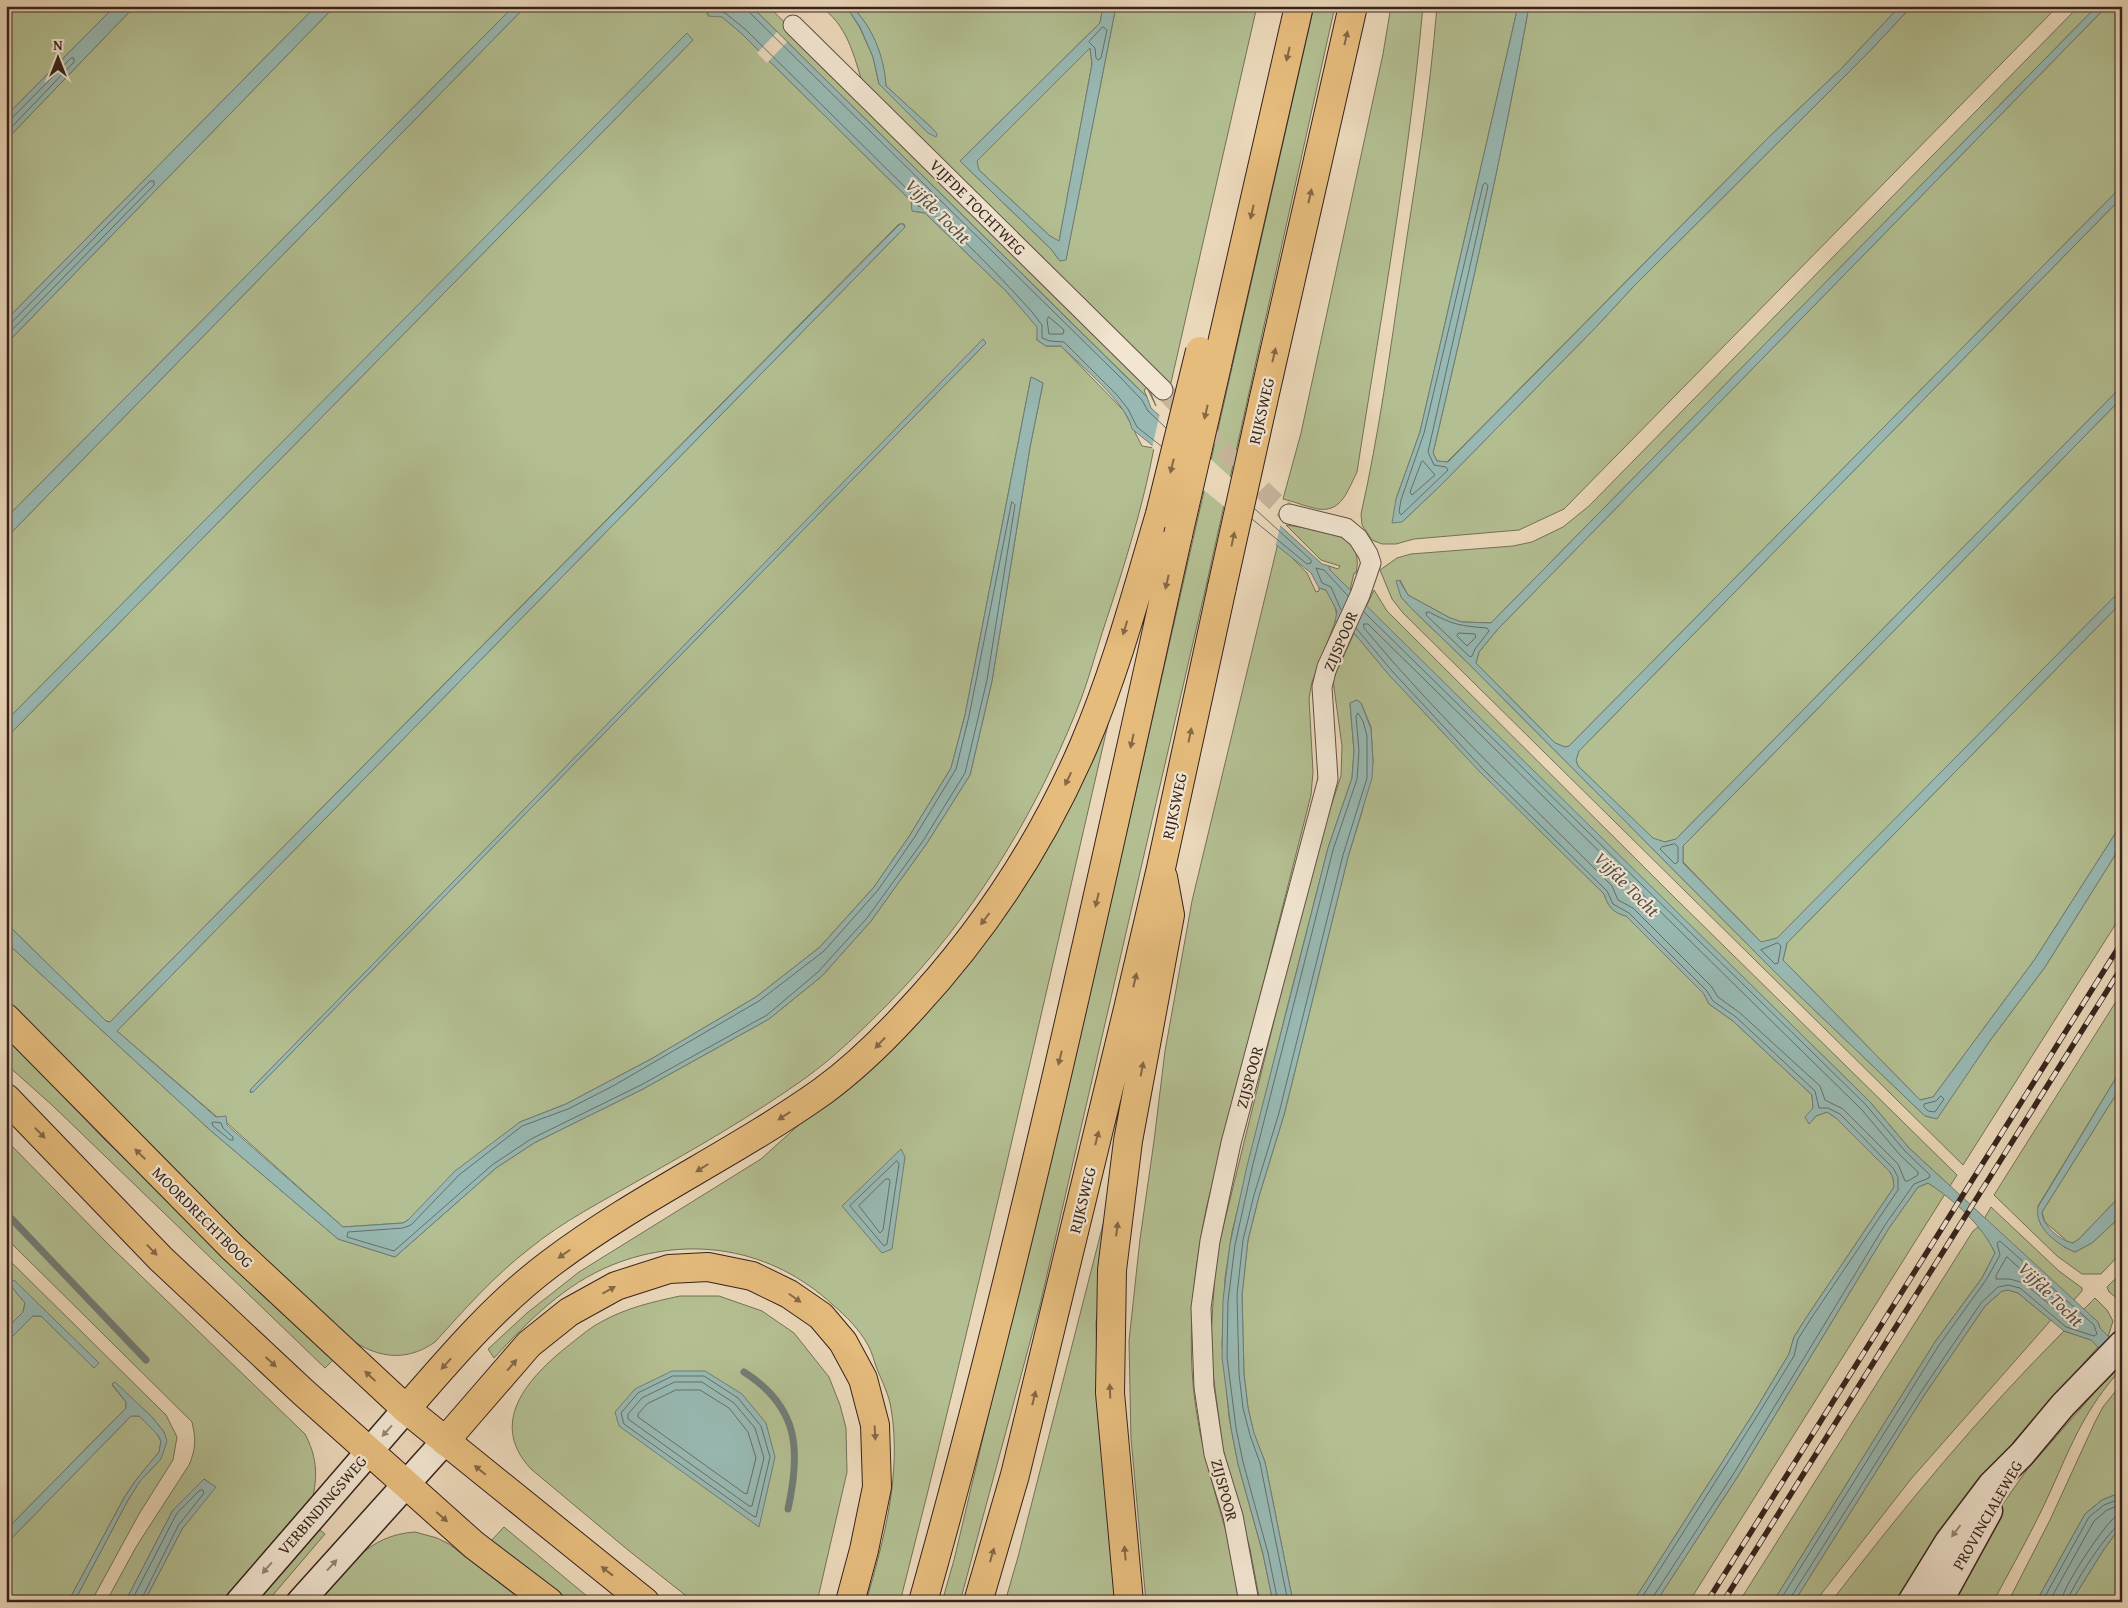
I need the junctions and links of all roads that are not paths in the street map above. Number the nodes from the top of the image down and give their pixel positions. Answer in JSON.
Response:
{"nodes":[{"id":1,"x":1299,"y":6,"type":"edge"},
{"id":2,"x":1353,"y":6,"type":"edge"},
{"id":3,"x":794,"y":25,"type":"dead end"},
{"id":4,"x":1208,"y":358,"type":"junction"},
{"id":5,"x":1163,"y":390,"type":"tunnel mouth"},
{"id":6,"x":1289,"y":514,"type":"tunnel mouth"},
{"id":7,"x":1161,"y":868,"type":"junction"},
{"id":8,"x":6,"y":1018,"type":"edge"},
{"id":9,"x":6,"y":1098,"type":"edge"},
{"id":10,"x":2122,"y":1344,"type":"edge"},
{"id":11,"x":406,"y":1409,"type":"junction"},
{"id":12,"x":445,"y":1441,"type":"junction"},
{"id":13,"x":368,"y":1452,"type":"junction"},
{"id":14,"x":2022,"y":1454,"type":"junction"},
{"id":15,"x":405,"y":1485,"type":"junction"},
{"id":16,"x":239,"y":1602,"type":"edge"},
{"id":17,"x":300,"y":1602,"type":"edge"},
{"id":18,"x":549,"y":1602,"type":"edge"},
{"id":19,"x":645,"y":1602,"type":"edge"},
{"id":20,"x":850,"y":1602,"type":"edge"},
{"id":21,"x":924,"y":1602,"type":"edge"},
{"id":22,"x":978,"y":1602,"type":"edge"},
{"id":23,"x":1129,"y":1602,"type":"edge"},
{"id":24,"x":1250,"y":1602,"type":"edge"},
{"id":25,"x":1911,"y":1602,"type":"edge"},
{"id":26,"x":1939,"y":1602,"type":"edge"}],
"edges":[{"from":1,"to":4,"type":"main road","one_way":true},
{"from":7,"to":2,"type":"main road","name":"RIJKSWEG","one_way":true,"bridge":true},
{"from":3,"to":5,"type":"street","name":"VIJFDE TOCHTWEG"},
{"from":4,"to":11,"type":"main road","one_way":true,"bridge":true},
{"from":4,"to":21,"type":"main road","one_way":true,"bridge":true},
{"from":6,"to":24,"type":"street","name":"ZIJSPOOR"},
{"from":22,"to":7,"type":"main road","name":"RIJKSWEG","one_way":true},
{"from":23,"to":7,"type":"main road","one_way":true},
{"from":11,"to":8,"type":"main road","name":"MOORDRECHTBOOG","one_way":true},
{"from":9,"to":13,"type":"main road","one_way":true},
{"from":10,"to":14,"type":"main road","name":"PROVINCIALEWEG"},
{"from":11,"to":12,"type":"main road","name":"MOORDRECHTBOOG"},
{"from":11,"to":13,"type":"main road","name":"VERBINDINGSWEG","one_way":true},
{"from":12,"to":15,"type":"main road"},
{"from":19,"to":12,"type":"main road","name":"MOORDRECHTBOOG","one_way":true},
{"from":12,"to":20,"type":"main road","one_way":true},
{"from":13,"to":15,"type":"main road"},
{"from":13,"to":16,"type":"main road","name":"VERBINDINGSWEG","one_way":true},
{"from":14,"to":25,"type":"main road","name":"PROVINCIALEWEG","one_way":true},
{"from":14,"to":26,"type":"main road","name":"PROVINCIALEWEG"},
{"from":17,"to":15,"type":"main road","one_way":true},
{"from":15,"to":18,"type":"main road","one_way":true}]}
